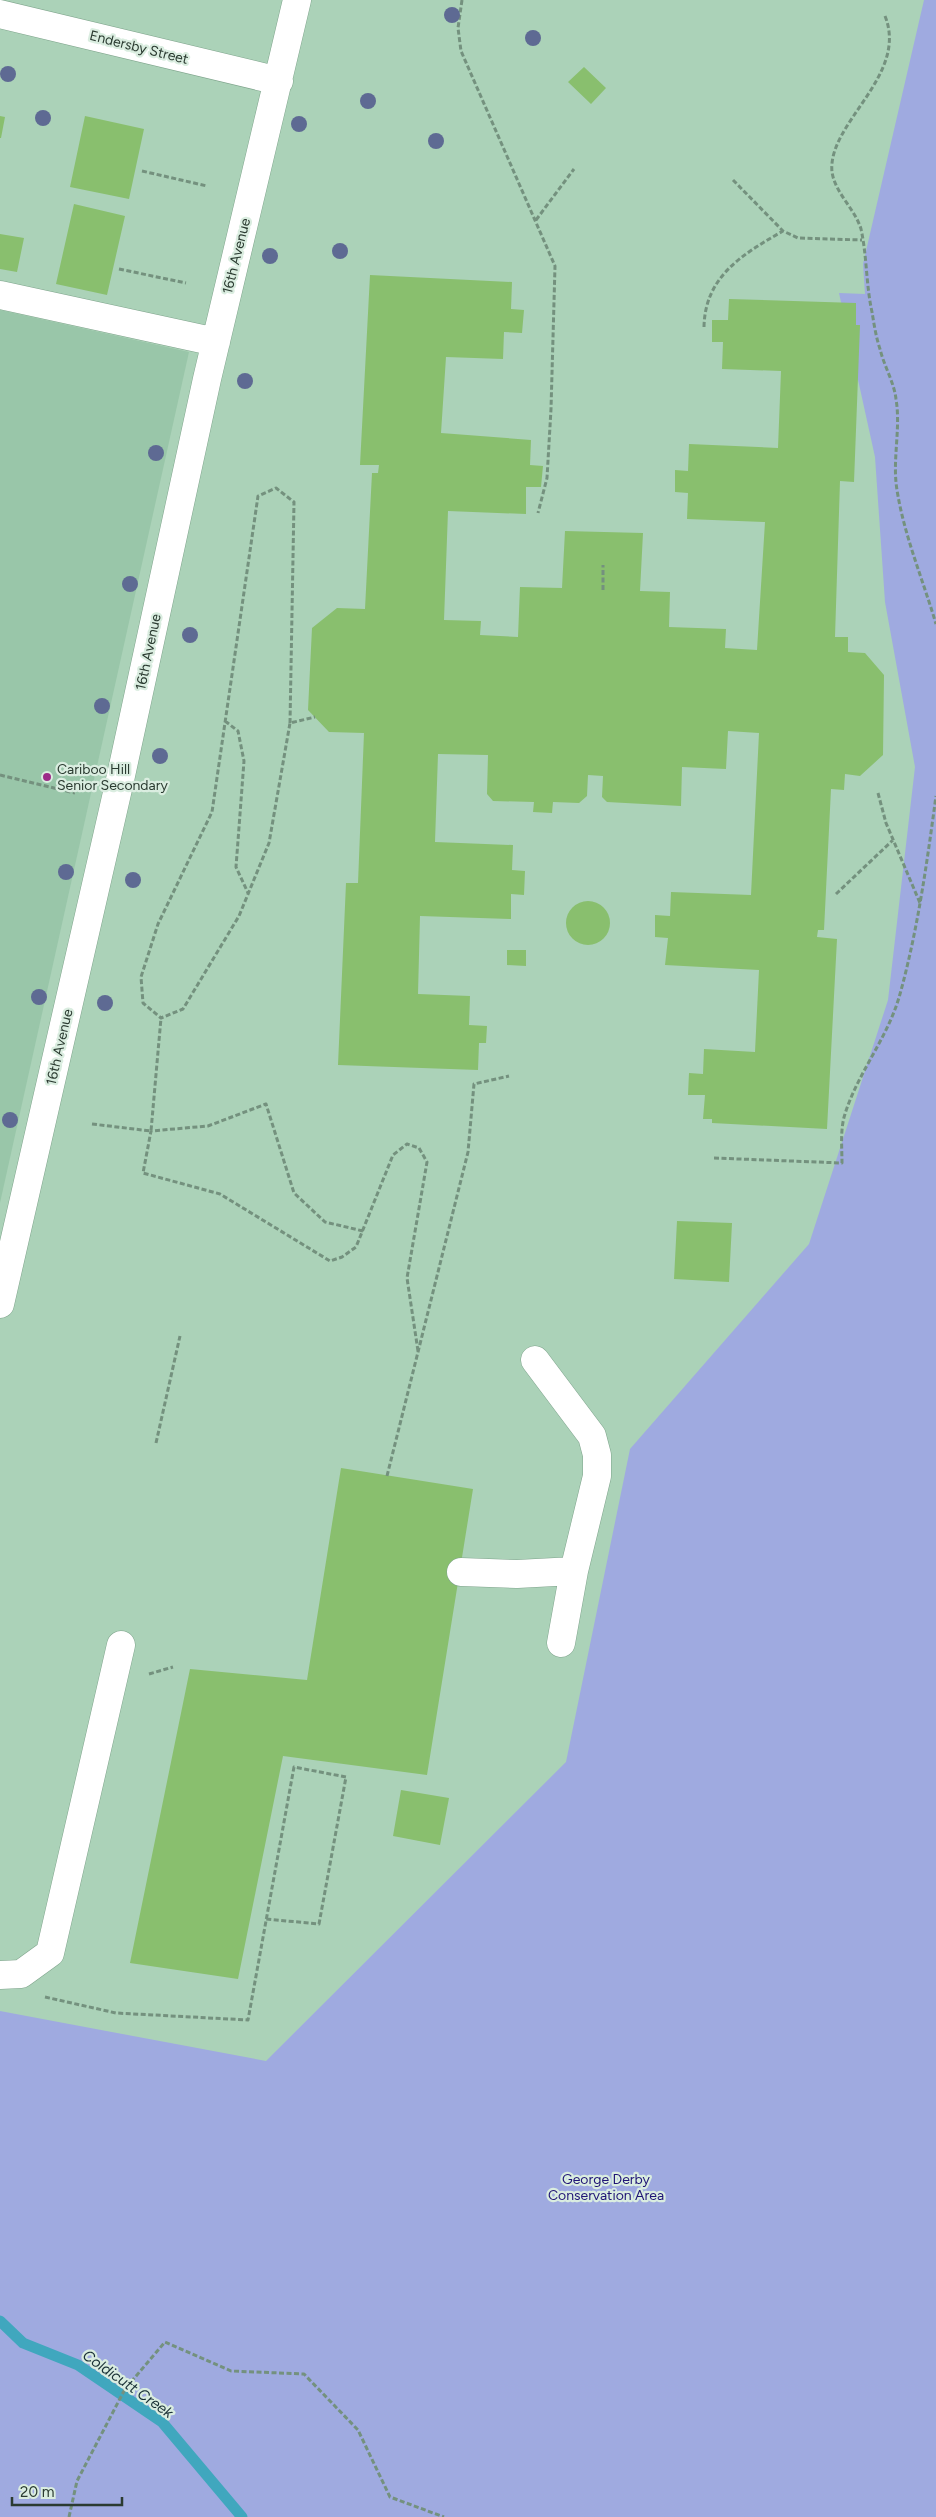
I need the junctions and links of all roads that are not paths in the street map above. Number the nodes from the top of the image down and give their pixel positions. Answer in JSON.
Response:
{"nodes":[{"id":1,"x":296,"y":0,"type":"edge"},
{"id":2,"x":11,"y":10,"type":"edge"},
{"id":3,"x":279,"y":81,"type":"junction"},
{"id":4,"x":0,"y":295,"type":"edge"},
{"id":5,"x":216,"y":342,"type":"junction"},
{"id":6,"x":0,"y":1304,"type":"edge"},
{"id":7,"x":535,"y":1360,"type":"dead end"},
{"id":8,"x":574,"y":1571,"type":"junction"},
{"id":9,"x":460,"y":1572,"type":"dead end"},
{"id":10,"x":561,"y":1643,"type":"dead end"},
{"id":11,"x":120,"y":1645,"type":"dead end"},
{"id":12,"x":0,"y":1975,"type":"edge"}],
"edges":[{"from":1,"to":3,"type":"street","name":"16th Avenue"},
{"from":2,"to":3,"type":"street","name":"Endersby Street"},
{"from":3,"to":5,"type":"street","name":"16th Avenue"},
{"from":4,"to":5,"type":"street"},
{"from":5,"to":6,"type":"street","name":"16th Avenue"},
{"from":7,"to":8,"type":"street"},
{"from":8,"to":9,"type":"street"},
{"from":8,"to":10,"type":"street"},
{"from":11,"to":12,"type":"street"}]}
